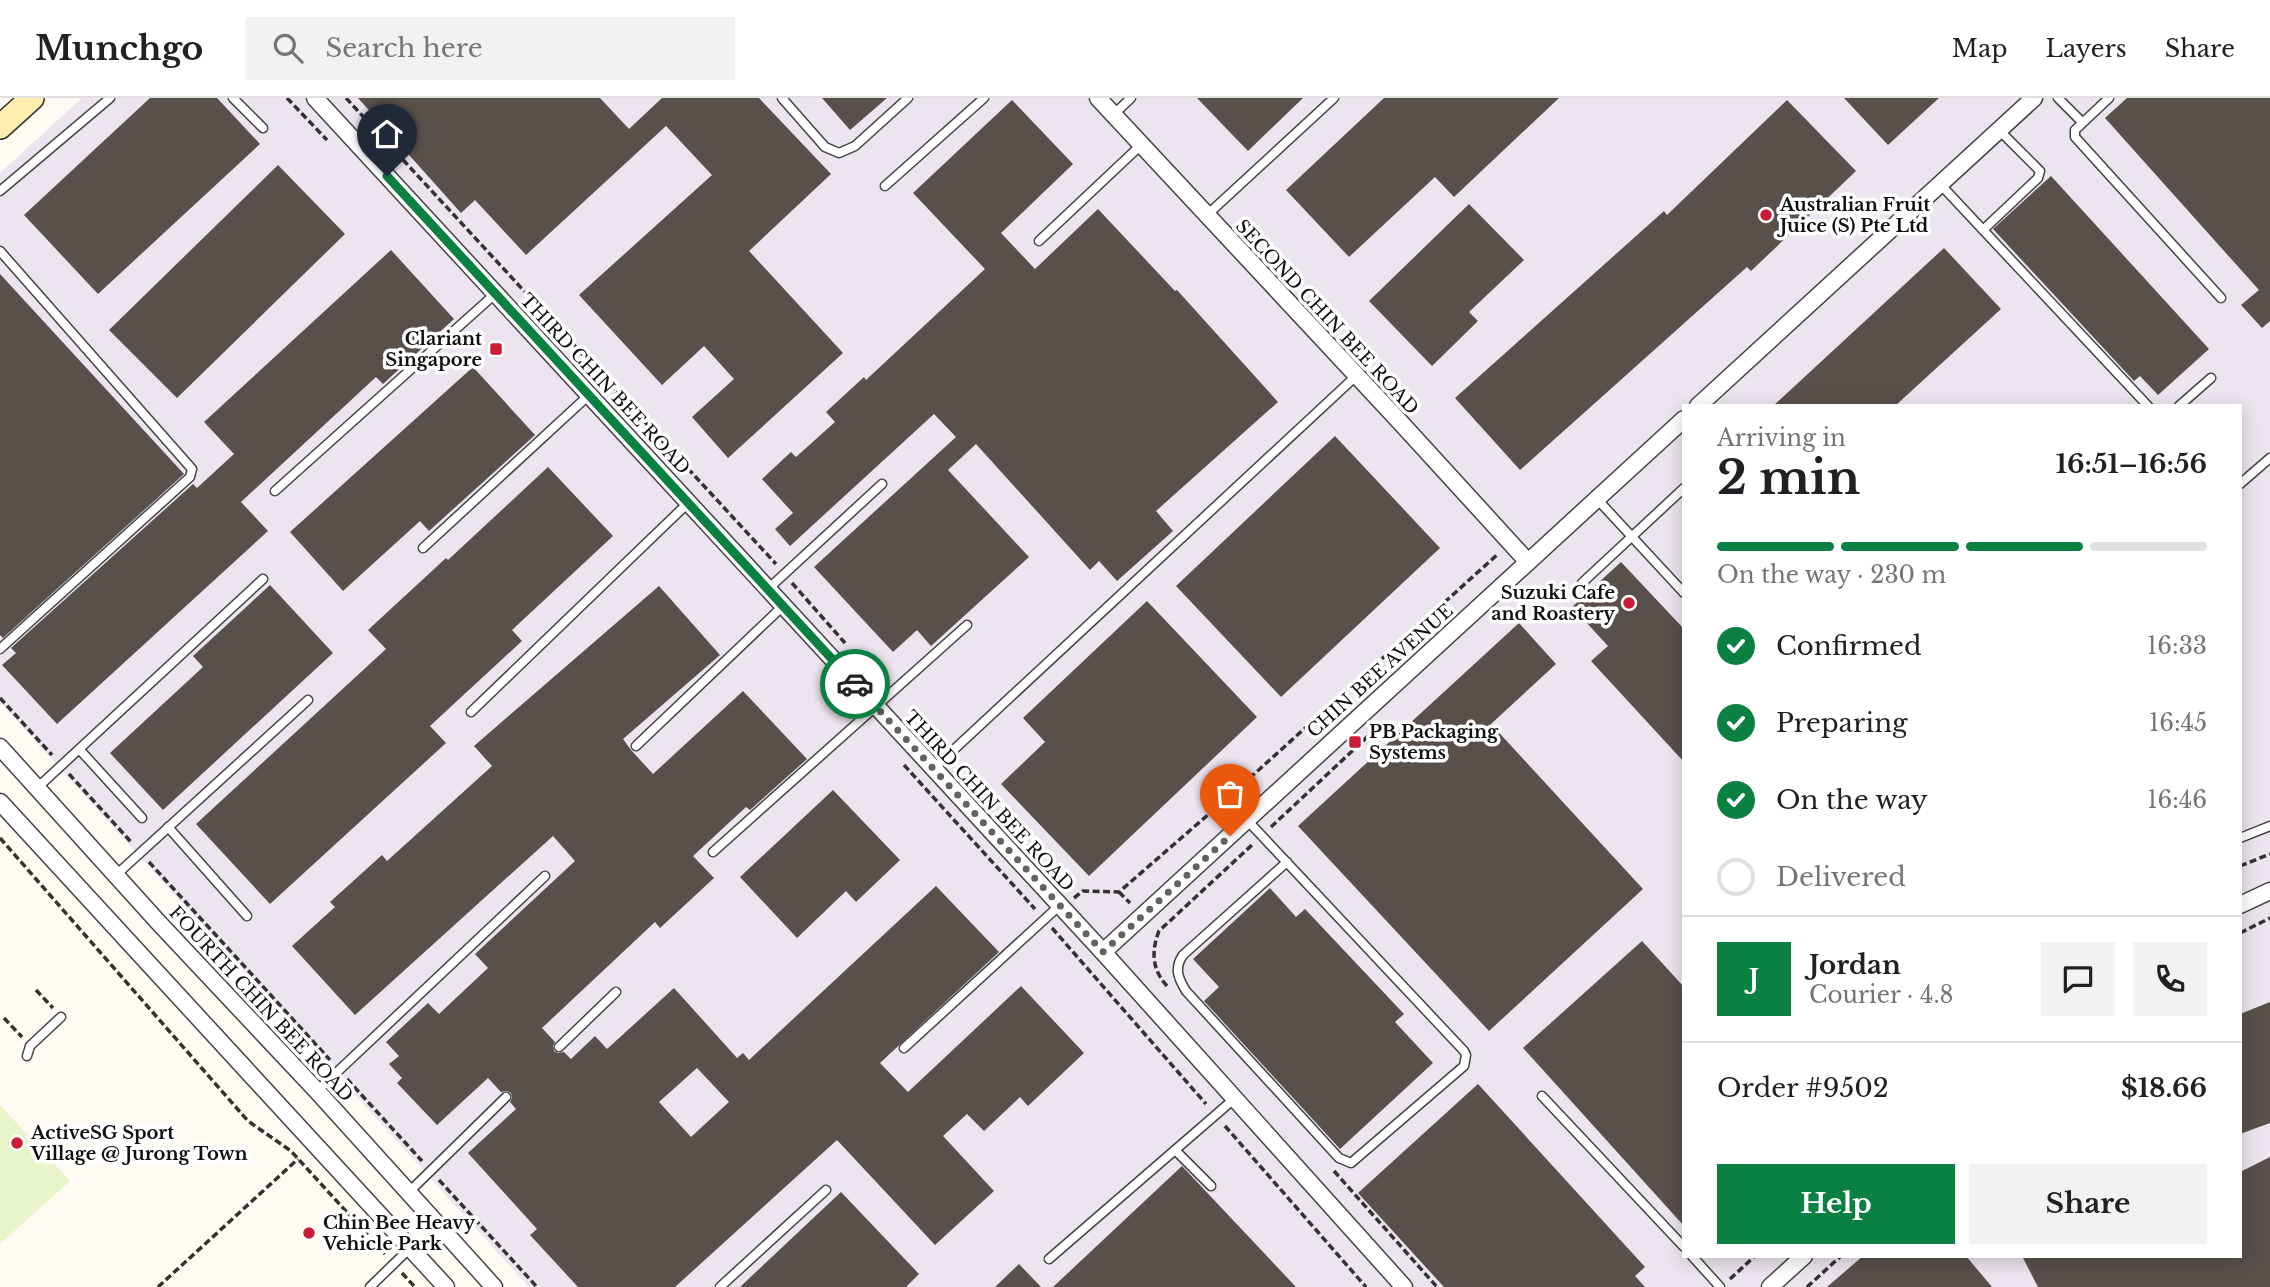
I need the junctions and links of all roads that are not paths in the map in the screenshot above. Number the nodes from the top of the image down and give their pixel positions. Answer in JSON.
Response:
{"nodes":[{"id":1,"x":32,"y":98,"type":"edge"},
{"id":2,"x":110,"y":98,"type":"edge"},
{"id":3,"x":233,"y":98,"type":"edge"},
{"id":4,"x":314,"y":98,"type":"edge"},
{"id":5,"x":782,"y":98,"type":"edge"},
{"id":6,"x":908,"y":98,"type":"edge"},
{"id":7,"x":984,"y":98,"type":"edge"},
{"id":8,"x":1098,"y":98,"type":"edge"},
{"id":9,"x":1131,"y":98,"type":"edge"},
{"id":10,"x":1334,"y":98,"type":"edge"},
{"id":11,"x":2034,"y":98,"type":"edge"},
{"id":12,"x":2058,"y":98,"type":"edge"},
{"id":13,"x":2109,"y":98,"type":"edge"},
{"id":14,"x":1113,"y":115,"type":"junction"},
{"id":15,"x":2082,"y":122,"type":"junction"},
{"id":16,"x":0,"y":127,"type":"edge"},
{"id":17,"x":263,"y":128,"type":"dead end"},
{"id":18,"x":1999,"y":130,"type":"junction"},
{"id":19,"x":1141,"y":145,"type":"junction"},
{"id":20,"x":1940,"y":184,"type":"junction"},
{"id":21,"x":885,"y":186,"type":"dead end"},
{"id":22,"x":0,"y":191,"type":"edge"},
{"id":23,"x":1207,"y":215,"type":"junction"},
{"id":24,"x":1983,"y":230,"type":"junction"},
{"id":25,"x":1039,"y":241,"type":"dead end"},
{"id":26,"x":0,"y":251,"type":"edge"},
{"id":27,"x":495,"y":294,"type":"junction"},
{"id":28,"x":2221,"y":298,"type":"dead end"},
{"id":29,"x":1356,"y":376,"type":"junction"},
{"id":30,"x":2211,"y":378,"type":"dead end"},
{"id":31,"x":589,"y":395,"type":"junction"},
{"id":32,"x":1703,"y":404,"type":"edge"},
{"id":33,"x":2146,"y":404,"type":"edge"},
{"id":34,"x":2181,"y":404,"type":"edge"},
{"id":35,"x":1682,"y":421,"type":"edge"},
{"id":36,"x":2270,"y":458,"type":"edge"},
{"id":37,"x":2242,"y":482,"type":"edge"},
{"id":38,"x":882,"y":484,"type":"dead end"},
{"id":39,"x":1682,"y":490,"type":"edge"},
{"id":40,"x":275,"y":491,"type":"dead end"},
{"id":41,"x":1597,"y":499,"type":"junction"},
{"id":42,"x":688,"y":503,"type":"junction"},
{"id":43,"x":1632,"y":537,"type":"junction"},
{"id":44,"x":423,"y":548,"type":"dead end"},
{"id":45,"x":1528,"y":562,"type":"junction"},
{"id":46,"x":263,"y":579,"type":"dead end"},
{"id":47,"x":1581,"y":583,"type":"dead end"},
{"id":48,"x":768,"y":589,"type":"junction"},
{"id":49,"x":1682,"y":591,"type":"edge"},
{"id":50,"x":783,"y":606,"type":"junction"},
{"id":51,"x":967,"y":625,"type":"dead end"},
{"id":52,"x":0,"y":649,"type":"edge"},
{"id":53,"x":308,"y":700,"type":"dead end"},
{"id":54,"x":876,"y":706,"type":"junction"},
{"id":55,"x":471,"y":712,"type":"dead end"},
{"id":56,"x":636,"y":746,"type":"dead end"},
{"id":57,"x":0,"y":747,"type":"edge"},
{"id":58,"x":80,"y":750,"type":"junction"},
{"id":59,"x":933,"y":769,"type":"junction"},
{"id":60,"x":37,"y":788,"type":"junction"},
{"id":61,"x":0,"y":802,"type":"edge"},
{"id":62,"x":142,"y":818,"type":"dead end"},
{"id":63,"x":1247,"y":820,"type":"junction"},
{"id":64,"x":2270,"y":826,"type":"edge"},
{"id":65,"x":168,"y":827,"type":"junction"},
{"id":66,"x":2242,"y":837,"type":"edge"},
{"id":67,"x":713,"y":852,"type":"dead end"},
{"id":68,"x":1287,"y":862,"type":"junction"},
{"id":69,"x":116,"y":875,"type":"junction"},
{"id":70,"x":545,"y":877,"type":"dead end"},
{"id":71,"x":2270,"y":891,"type":"edge"},
{"id":72,"x":1066,"y":903,"type":"junction"},
{"id":73,"x":2242,"y":904,"type":"edge"},
{"id":74,"x":247,"y":916,"type":"dead end"},
{"id":75,"x":1103,"y":952,"type":"junction"},
{"id":76,"x":616,"y":992,"type":"dead end"},
{"id":77,"x":61,"y":1017,"type":"road end"},
{"id":78,"x":559,"y":1047,"type":"dead end"},
{"id":79,"x":904,"y":1048,"type":"dead end"},
{"id":80,"x":27,"y":1056,"type":"dead end"},
{"id":81,"x":317,"y":1091,"type":"junction"},
{"id":82,"x":1542,"y":1096,"type":"dead end"},
{"id":83,"x":506,"y":1097,"type":"dead end"},
{"id":84,"x":1234,"y":1099,"type":"junction"},
{"id":85,"x":1175,"y":1150,"type":"junction"},
{"id":86,"x":1211,"y":1186,"type":"dead end"},
{"id":87,"x":826,"y":1190,"type":"dead end"},
{"id":88,"x":409,"y":1192,"type":"junction"},
{"id":89,"x":1682,"y":1245,"type":"edge"},
{"id":90,"x":410,"y":1248,"type":"junction"},
{"id":91,"x":1694,"y":1258,"type":"edge"},
{"id":92,"x":1802,"y":1258,"type":"edge"},
{"id":93,"x":1049,"y":1259,"type":"dead end"},
{"id":94,"x":370,"y":1287,"type":"edge"},
{"id":95,"x":446,"y":1287,"type":"edge"},
{"id":96,"x":494,"y":1287,"type":"edge"},
{"id":97,"x":720,"y":1287,"type":"edge"},
{"id":98,"x":1404,"y":1287,"type":"edge"},
{"id":99,"x":1720,"y":1287,"type":"edge"},
{"id":100,"x":1770,"y":1287,"type":"edge"}],
"edges":[{"from":1,"to":16,"type":"main road"},
{"from":2,"to":22,"type":"lane"},
{"from":3,"to":17,"type":"lane"},
{"from":4,"to":27,"type":"street","name":"THIRD CHIN BEE ROAD"},
{"from":5,"to":6,"type":"lane"},
{"from":7,"to":21,"type":"lane"},
{"from":8,"to":14,"type":"street","name":"SECOND CHIN BEE ROAD"},
{"from":9,"to":14,"type":"lane"},
{"from":10,"to":23,"type":"lane"},
{"from":11,"to":18,"type":"street"},
{"from":12,"to":15,"type":"lane"},
{"from":13,"to":15,"type":"lane"},
{"from":14,"to":19,"type":"street","name":"SECOND CHIN BEE ROAD"},
{"from":15,"to":28,"type":"lane"},
{"from":18,"to":20,"type":"street"},
{"from":18,"to":24,"type":"lane"},
{"from":19,"to":23,"type":"street","name":"SECOND CHIN BEE ROAD"},
{"from":19,"to":25,"type":"lane"},
{"from":20,"to":24,"type":"lane"},
{"from":20,"to":32,"type":"street"},
{"from":23,"to":29,"type":"street","name":"SECOND CHIN BEE ROAD"},
{"from":24,"to":33,"type":"lane"},
{"from":26,"to":52,"type":"lane"},
{"from":27,"to":31,"type":"street","name":"THIRD CHIN BEE ROAD"},
{"from":27,"to":40,"type":"lane"},
{"from":29,"to":45,"type":"street","name":"SECOND CHIN BEE ROAD"},
{"from":29,"to":59,"type":"lane"},
{"from":30,"to":34,"type":"lane"},
{"from":31,"to":42,"type":"street","name":"THIRD CHIN BEE ROAD"},
{"from":31,"to":44,"type":"lane"},
{"from":35,"to":41,"type":"street","name":"CHIN BEE AVENUE"},
{"from":36,"to":37,"type":"lane"},
{"from":38,"to":48,"type":"lane"},
{"from":39,"to":43,"type":"lane"},
{"from":41,"to":43,"type":"lane"},
{"from":41,"to":45,"type":"street","name":"CHIN BEE AVENUE"},
{"from":42,"to":48,"type":"street","name":"THIRD CHIN BEE ROAD"},
{"from":42,"to":55,"type":"lane"},
{"from":43,"to":47,"type":"lane"},
{"from":43,"to":49,"type":"lane"},
{"from":45,"to":63,"type":"street","name":"CHIN BEE AVENUE"},
{"from":46,"to":58,"type":"lane"},
{"from":48,"to":50,"type":"street","name":"THIRD CHIN BEE ROAD"},
{"from":50,"to":54,"type":"street","name":"THIRD CHIN BEE ROAD"},
{"from":50,"to":56,"type":"lane"},
{"from":51,"to":54,"type":"lane"},
{"from":53,"to":65,"type":"lane"},
{"from":54,"to":59,"type":"street","name":"THIRD CHIN BEE ROAD"},
{"from":54,"to":67,"type":"lane"},
{"from":57,"to":60,"type":"street","name":"FOURTH CHIN BEE ROAD"},
{"from":58,"to":60,"type":"lane"},
{"from":58,"to":62,"type":"lane"},
{"from":59,"to":72,"type":"street","name":"THIRD CHIN BEE ROAD"},
{"from":60,"to":69,"type":"street","name":"FOURTH CHIN BEE ROAD"},
{"from":61,"to":90,"type":"street"},
{"from":63,"to":68,"type":"lane"},
{"from":63,"to":75,"type":"street","name":"CHIN BEE AVENUE"},
{"from":64,"to":66,"type":"lane"},
{"from":65,"to":69,"type":"lane"},
{"from":65,"to":74,"type":"lane"},
{"from":68,"to":68,"type":"lane"},
{"from":69,"to":81,"type":"street","name":"FOURTH CHIN BEE ROAD"},
{"from":70,"to":81,"type":"lane"},
{"from":71,"to":73,"type":"street"},
{"from":72,"to":75,"type":"street","name":"THIRD CHIN BEE ROAD"},
{"from":72,"to":79,"type":"lane"},
{"from":75,"to":84,"type":"street","name":"THIRD CHIN BEE ROAD"},
{"from":76,"to":78,"type":"lane"},
{"from":77,"to":80,"type":"lane"},
{"from":81,"to":88,"type":"street","name":"FOURTH CHIN BEE ROAD"},
{"from":82,"to":89,"type":"lane"},
{"from":83,"to":88,"type":"lane"},
{"from":84,"to":85,"type":"lane"},
{"from":84,"to":98,"type":"street","name":"THIRD CHIN BEE ROAD"},
{"from":85,"to":86,"type":"lane"},
{"from":85,"to":93,"type":"lane"},
{"from":87,"to":97,"type":"lane"},
{"from":88,"to":96,"type":"street","name":"FOURTH CHIN BEE ROAD"},
{"from":90,"to":94,"type":"lane"},
{"from":90,"to":95,"type":"street"},
{"from":91,"to":99,"type":"lane"},
{"from":92,"to":100,"type":"street"}]}
